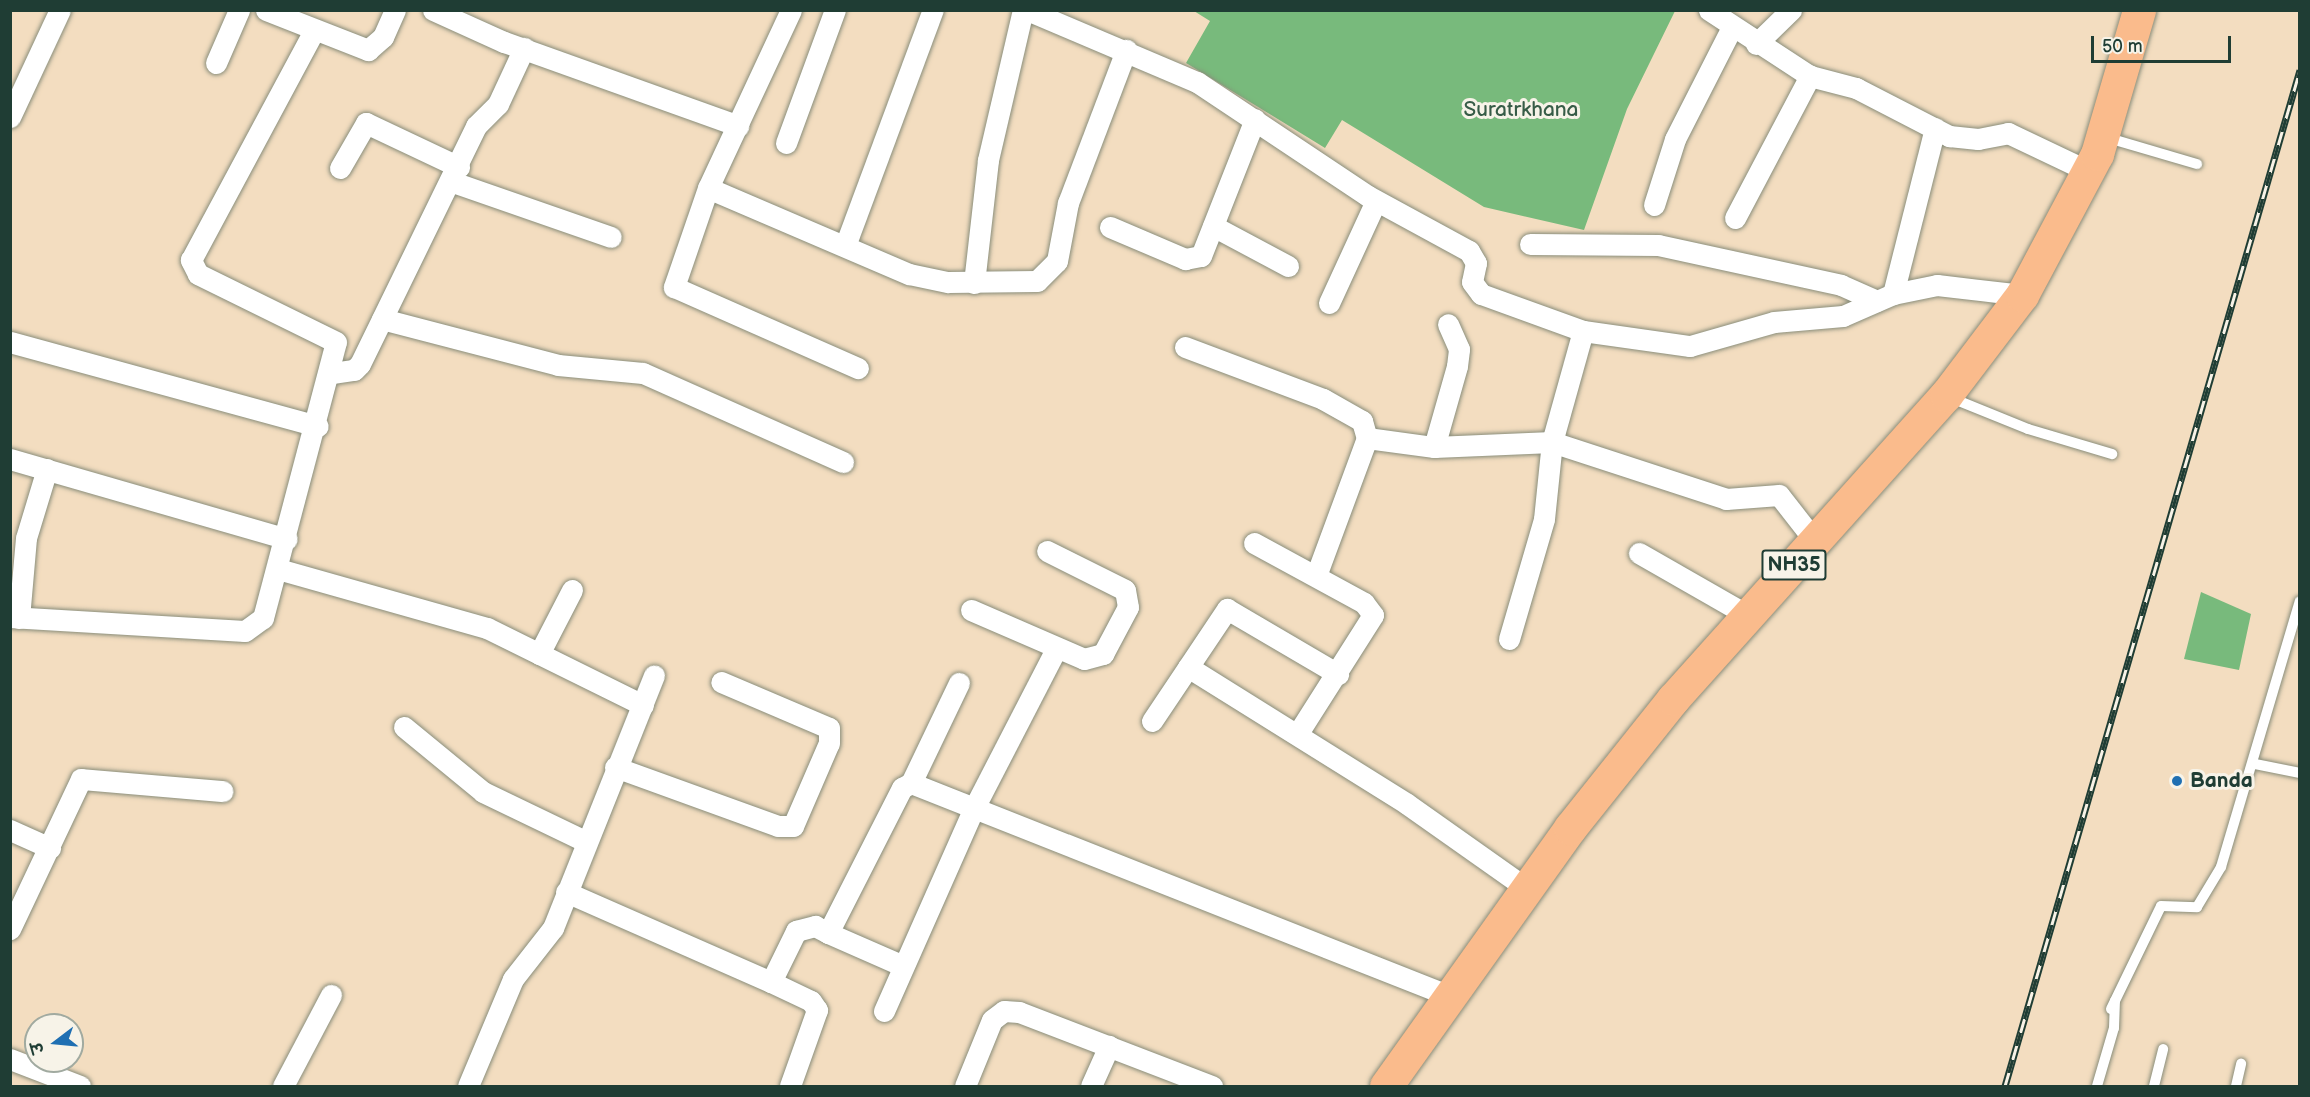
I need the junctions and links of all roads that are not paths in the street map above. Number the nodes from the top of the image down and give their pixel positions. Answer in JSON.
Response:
{"nodes":[{"id":1,"x":60,"y":10,"type":"edge"},
{"id":2,"x":239,"y":10,"type":"edge"},
{"id":3,"x":266,"y":10,"type":"edge"},
{"id":4,"x":395,"y":10,"type":"edge"},
{"id":5,"x":433,"y":10,"type":"edge"},
{"id":6,"x":791,"y":10,"type":"edge"},
{"id":7,"x":835,"y":10,"type":"edge"},
{"id":8,"x":933,"y":10,"type":"edge"},
{"id":9,"x":1023,"y":10,"type":"edge"},
{"id":10,"x":1027,"y":10,"type":"edge"},
{"id":11,"x":1709,"y":10,"type":"edge"},
{"id":12,"x":1791,"y":10,"type":"edge"},
{"id":13,"x":2139,"y":10,"type":"edge"},
{"id":14,"x":1732,"y":27,"type":"junction"},
{"id":15,"x":314,"y":31,"type":"junction"},
{"id":16,"x":1756,"y":44,"type":"junction"},
{"id":17,"x":524,"y":48,"type":"junction"},
{"id":18,"x":1126,"y":50,"type":"junction"},
{"id":19,"x":216,"y":63,"type":"dead end"},
{"id":20,"x":1810,"y":76,"type":"junction"},
{"id":21,"x":10,"y":117,"type":"edge"},
{"id":22,"x":1255,"y":119,"type":"junction"},
{"id":23,"x":738,"y":126,"type":"junction"},
{"id":24,"x":1935,"y":128,"type":"junction"},
{"id":25,"x":2103,"y":136,"type":"junction"},
{"id":26,"x":786,"y":143,"type":"dead end"},
{"id":27,"x":2197,"y":164,"type":"dead end"},
{"id":28,"x":340,"y":168,"type":"dead end"},
{"id":29,"x":2088,"y":171,"type":"junction"},
{"id":30,"x":456,"y":175,"type":"junction"},
{"id":31,"x":708,"y":188,"type":"junction"},
{"id":32,"x":1376,"y":201,"type":"junction"},
{"id":33,"x":1654,"y":205,"type":"dead end"},
{"id":34,"x":1735,"y":218,"type":"dead end"},
{"id":35,"x":1214,"y":226,"type":"junction"},
{"id":36,"x":1110,"y":227,"type":"dead end"},
{"id":37,"x":611,"y":237,"type":"dead end"},
{"id":38,"x":1530,"y":244,"type":"dead end"},
{"id":39,"x":844,"y":246,"type":"junction"},
{"id":40,"x":1288,"y":266,"type":"dead end"},
{"id":41,"x":974,"y":283,"type":"junction"},
{"id":42,"x":2022,"y":295,"type":"junction"},
{"id":43,"x":1885,"y":298,"type":"junction"},
{"id":44,"x":1329,"y":303,"type":"dead end"},
{"id":45,"x":382,"y":319,"type":"junction"},
{"id":46,"x":1448,"y":324,"type":"dead end"},
{"id":47,"x":1583,"y":332,"type":"junction"},
{"id":48,"x":10,"y":342,"type":"edge"},
{"id":49,"x":1185,"y":347,"type":"dead end"},
{"id":50,"x":858,"y":368,"type":"dead end"},
{"id":51,"x":332,"y":373,"type":"junction"},
{"id":52,"x":1946,"y":395,"type":"junction"},
{"id":53,"x":318,"y":426,"type":"junction"},
{"id":54,"x":1367,"y":438,"type":"junction"},
{"id":55,"x":1552,"y":442,"type":"junction"},
{"id":56,"x":1434,"y":447,"type":"junction"},
{"id":57,"x":2112,"y":454,"type":"dead end"},
{"id":58,"x":10,"y":459,"type":"edge"},
{"id":59,"x":843,"y":462,"type":"dead end"},
{"id":60,"x":47,"y":469,"type":"junction"},
{"id":61,"x":287,"y":539,"type":"junction"},
{"id":62,"x":1815,"y":541,"type":"junction"},
{"id":63,"x":1254,"y":543,"type":"dead end"},
{"id":64,"x":1047,"y":551,"type":"dead end"},
{"id":65,"x":1640,"y":553,"type":"dead end"},
{"id":66,"x":278,"y":569,"type":"junction"},
{"id":67,"x":1316,"y":576,"type":"junction"},
{"id":68,"x":572,"y":590,"type":"dead end"},
{"id":69,"x":2300,"y":601,"type":"edge"},
{"id":70,"x":971,"y":609,"type":"dead end"},
{"id":71,"x":1749,"y":616,"type":"junction"},
{"id":72,"x":15,"y":617,"type":"edge"},
{"id":73,"x":1509,"y":639,"type":"dead end"},
{"id":74,"x":1056,"y":649,"type":"junction"},
{"id":75,"x":539,"y":654,"type":"junction"},
{"id":76,"x":1188,"y":667,"type":"junction"},
{"id":77,"x":1338,"y":674,"type":"junction"},
{"id":78,"x":654,"y":675,"type":"dead end"},
{"id":79,"x":721,"y":682,"type":"dead end"},
{"id":80,"x":959,"y":683,"type":"dead end"},
{"id":81,"x":643,"y":705,"type":"junction"},
{"id":82,"x":1152,"y":721,"type":"dead end"},
{"id":83,"x":404,"y":727,"type":"dead end"},
{"id":84,"x":1298,"y":733,"type":"junction"},
{"id":85,"x":2255,"y":764,"type":"junction"},
{"id":86,"x":615,"y":766,"type":"junction"},
{"id":87,"x":2300,"y":773,"type":"edge"},
{"id":88,"x":911,"y":783,"type":"junction"},
{"id":89,"x":222,"y":791,"type":"dead end"},
{"id":90,"x":974,"y":808,"type":"junction"},
{"id":91,"x":10,"y":830,"type":"edge"},
{"id":92,"x":585,"y":841,"type":"junction"},
{"id":93,"x":50,"y":848,"type":"junction"},
{"id":94,"x":1526,"y":888,"type":"junction"},
{"id":95,"x":567,"y":892,"type":"junction"},
{"id":96,"x":10,"y":929,"type":"edge"},
{"id":97,"x":828,"y":933,"type":"junction"},
{"id":98,"x":903,"y":966,"type":"junction"},
{"id":99,"x":771,"y":982,"type":"junction"},
{"id":100,"x":331,"y":995,"type":"dead end"},
{"id":101,"x":1447,"y":995,"type":"junction"},
{"id":102,"x":884,"y":1011,"type":"dead end"},
{"id":103,"x":1109,"y":1046,"type":"junction"},
{"id":104,"x":2163,"y":1049,"type":"dead end"},
{"id":105,"x":10,"y":1059,"type":"edge"},
{"id":106,"x":2241,"y":1064,"type":"dead end"},
{"id":107,"x":80,"y":1086,"type":"edge"},
{"id":108,"x":282,"y":1086,"type":"edge"},
{"id":109,"x":468,"y":1086,"type":"edge"},
{"id":110,"x":790,"y":1086,"type":"edge"},
{"id":111,"x":965,"y":1086,"type":"edge"},
{"id":112,"x":1090,"y":1086,"type":"edge"},
{"id":113,"x":1212,"y":1086,"type":"edge"},
{"id":114,"x":1386,"y":1086,"type":"edge"},
{"id":115,"x":2097,"y":1086,"type":"edge"},
{"id":116,"x":2154,"y":1086,"type":"edge"},
{"id":117,"x":2236,"y":1086,"type":"edge"}],
"edges":[{"from":1,"to":21,"type":"street"},
{"from":2,"to":19,"type":"street"},
{"from":3,"to":15,"type":"street"},
{"from":4,"to":15,"type":"street"},
{"from":5,"to":17,"type":"street"},
{"from":6,"to":23,"type":"street"},
{"from":7,"to":26,"type":"street"},
{"from":8,"to":39,"type":"street"},
{"from":9,"to":41,"type":"street"},
{"from":10,"to":18,"type":"street"},
{"from":11,"to":14,"type":"street"},
{"from":12,"to":16,"type":"street"},
{"from":13,"to":25,"type":"highway","number":"NH35"},
{"from":14,"to":16,"type":"street"},
{"from":14,"to":33,"type":"street"},
{"from":15,"to":51,"type":"street"},
{"from":16,"to":20,"type":"street"},
{"from":17,"to":23,"type":"street"},
{"from":17,"to":30,"type":"street"},
{"from":18,"to":22,"type":"street"},
{"from":18,"to":41,"type":"street"},
{"from":20,"to":24,"type":"street"},
{"from":20,"to":34,"type":"street"},
{"from":22,"to":32,"type":"street"},
{"from":22,"to":35,"type":"street"},
{"from":23,"to":31,"type":"street"},
{"from":24,"to":29,"type":"street"},
{"from":24,"to":43,"type":"street"},
{"from":25,"to":27,"type":"lane"},
{"from":25,"to":29,"type":"highway","number":"NH35"},
{"from":28,"to":30,"type":"street"},
{"from":29,"to":42,"type":"highway","number":"NH35"},
{"from":30,"to":37,"type":"street"},
{"from":30,"to":45,"type":"street"},
{"from":31,"to":39,"type":"street"},
{"from":31,"to":50,"type":"street"},
{"from":32,"to":44,"type":"street"},
{"from":32,"to":47,"type":"street"},
{"from":35,"to":36,"type":"street"},
{"from":35,"to":40,"type":"street"},
{"from":38,"to":43,"type":"street"},
{"from":39,"to":41,"type":"street"},
{"from":42,"to":43,"type":"street"},
{"from":42,"to":52,"type":"highway","number":"NH35"},
{"from":43,"to":47,"type":"street"},
{"from":45,"to":51,"type":"street"},
{"from":45,"to":59,"type":"street"},
{"from":46,"to":56,"type":"street"},
{"from":47,"to":55,"type":"street"},
{"from":48,"to":53,"type":"street"},
{"from":49,"to":54,"type":"street"},
{"from":51,"to":53,"type":"street"},
{"from":52,"to":57,"type":"lane"},
{"from":52,"to":62,"type":"highway","number":"NH35"},
{"from":53,"to":61,"type":"street"},
{"from":54,"to":56,"type":"street"},
{"from":54,"to":67,"type":"street"},
{"from":55,"to":56,"type":"street"},
{"from":55,"to":62,"type":"street"},
{"from":55,"to":73,"type":"street"},
{"from":58,"to":60,"type":"street"},
{"from":60,"to":61,"type":"street"},
{"from":60,"to":72,"type":"street"},
{"from":61,"to":66,"type":"street"},
{"from":62,"to":71,"type":"highway","number":"NH35"},
{"from":63,"to":67,"type":"street"},
{"from":64,"to":74,"type":"street"},
{"from":65,"to":71,"type":"street"},
{"from":66,"to":72,"type":"street"},
{"from":66,"to":75,"type":"street"},
{"from":67,"to":77,"type":"street"},
{"from":68,"to":75,"type":"street"},
{"from":69,"to":85,"type":"lane"},
{"from":70,"to":74,"type":"street"},
{"from":71,"to":94,"type":"highway","number":"NH35"},
{"from":74,"to":90,"type":"street"},
{"from":75,"to":81,"type":"street"},
{"from":76,"to":77,"type":"street"},
{"from":76,"to":82,"type":"street"},
{"from":76,"to":84,"type":"street"},
{"from":77,"to":84,"type":"street"},
{"from":78,"to":81,"type":"street"},
{"from":79,"to":86,"type":"street"},
{"from":80,"to":88,"type":"street"},
{"from":81,"to":86,"type":"street"},
{"from":83,"to":92,"type":"street"},
{"from":84,"to":94,"type":"street"},
{"from":85,"to":87,"type":"lane"},
{"from":85,"to":115,"type":"lane"},
{"from":86,"to":92,"type":"street"},
{"from":88,"to":90,"type":"street"},
{"from":88,"to":97,"type":"street"},
{"from":89,"to":93,"type":"street"},
{"from":90,"to":98,"type":"street"},
{"from":90,"to":101,"type":"street"},
{"from":91,"to":93,"type":"street"},
{"from":92,"to":95,"type":"street"},
{"from":93,"to":96,"type":"street"},
{"from":94,"to":101,"type":"highway","number":"NH35"},
{"from":95,"to":99,"type":"street"},
{"from":95,"to":109,"type":"street"},
{"from":97,"to":98,"type":"street"},
{"from":97,"to":99,"type":"street"},
{"from":98,"to":102,"type":"street"},
{"from":99,"to":110,"type":"street"},
{"from":100,"to":108,"type":"street"},
{"from":101,"to":114,"type":"highway","number":"NH35"},
{"from":103,"to":111,"type":"street"},
{"from":103,"to":112,"type":"street"},
{"from":103,"to":113,"type":"street"},
{"from":104,"to":116,"type":"lane"},
{"from":105,"to":107,"type":"street"},
{"from":106,"to":117,"type":"lane"}]}
